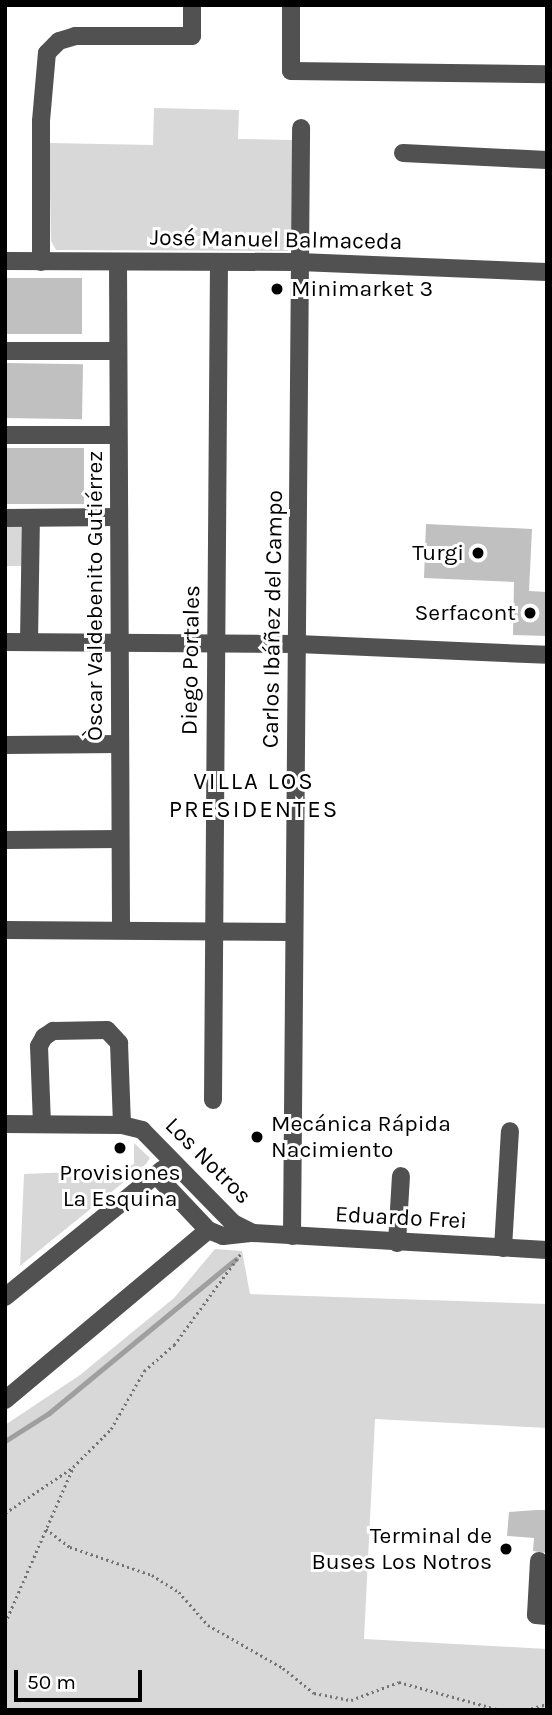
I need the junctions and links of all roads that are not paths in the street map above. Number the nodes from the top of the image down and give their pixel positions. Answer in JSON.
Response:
{"nodes":[{"id":1,"x":192,"y":5,"type":"edge"},
{"id":2,"x":291,"y":5,"type":"edge"},
{"id":3,"x":547,"y":74,"type":"edge"},
{"id":4,"x":301,"y":128,"type":"dead end"},
{"id":5,"x":403,"y":153,"type":"dead end"},
{"id":6,"x":547,"y":160,"type":"edge"},
{"id":7,"x":5,"y":261,"type":"edge"},
{"id":8,"x":41,"y":262,"type":"junction"},
{"id":9,"x":219,"y":262,"type":"junction"},
{"id":10,"x":299,"y":262,"type":"junction"},
{"id":11,"x":118,"y":263,"type":"junction"},
{"id":12,"x":547,"y":272,"type":"edge"},
{"id":13,"x":5,"y":351,"type":"edge"},
{"id":14,"x":118,"y":351,"type":"junction"},
{"id":15,"x":5,"y":435,"type":"edge"},
{"id":16,"x":118,"y":435,"type":"junction"},
{"id":17,"x":119,"y":517,"type":"junction"},
{"id":18,"x":5,"y":518,"type":"edge"},
{"id":19,"x":31,"y":518,"type":"junction"},
{"id":20,"x":119,"y":641,"type":"junction"},
{"id":21,"x":5,"y":642,"type":"edge"},
{"id":22,"x":29,"y":642,"type":"junction"},
{"id":23,"x":216,"y":642,"type":"junction"},
{"id":24,"x":298,"y":644,"type":"junction"},
{"id":25,"x":547,"y":655,"type":"edge"},
{"id":26,"x":120,"y":744,"type":"junction"},
{"id":27,"x":5,"y":745,"type":"edge"},
{"id":28,"x":120,"y":839,"type":"junction"},
{"id":29,"x":5,"y":840,"type":"edge"},
{"id":30,"x":121,"y":929,"type":"junction"},
{"id":31,"x":5,"y":930,"type":"edge"},
{"id":32,"x":212,"y":932,"type":"junction"},
{"id":33,"x":293,"y":932,"type":"junction"},
{"id":34,"x":213,"y":1100,"type":"dead end"},
{"id":35,"x":5,"y":1124,"type":"edge"},
{"id":36,"x":42,"y":1124,"type":"junction"},
{"id":37,"x":122,"y":1125,"type":"junction"},
{"id":38,"x":510,"y":1131,"type":"dead end"},
{"id":39,"x":174,"y":1160,"type":"junction"},
{"id":40,"x":156,"y":1175,"type":"junction"},
{"id":41,"x":401,"y":1176,"type":"dead end"},
{"id":42,"x":208,"y":1230,"type":"junction"},
{"id":43,"x":253,"y":1233,"type":"junction"},
{"id":44,"x":292,"y":1236,"type":"junction"},
{"id":45,"x":397,"y":1242,"type":"junction"},
{"id":46,"x":503,"y":1248,"type":"junction"},
{"id":47,"x":547,"y":1250,"type":"edge"},
{"id":48,"x":5,"y":1297,"type":"edge"},
{"id":49,"x":5,"y":1400,"type":"edge"},
{"id":50,"x":539,"y":1561,"type":"dead end"},
{"id":51,"x":542,"y":1596,"type":"edge"},
{"id":52,"x":547,"y":1616,"type":"edge"}],
"edges":[{"from":1,"to":8,"type":"street"},
{"from":2,"to":3,"type":"street"},
{"from":4,"to":10,"type":"street","name":"Carlos Ibáñez del Campo"},
{"from":5,"to":6,"type":"street"},
{"from":7,"to":8,"type":"street","name":"José Manuel Balmaceda"},
{"from":8,"to":11,"type":"street","name":"José Manuel Balmaceda"},
{"from":9,"to":10,"type":"street","name":"José Manuel Balmaceda"},
{"from":9,"to":11,"type":"street","name":"José Manuel Balmaceda"},
{"from":9,"to":23,"type":"street","name":"Diego Portales"},
{"from":10,"to":12,"type":"street","name":"José Manuel Balmaceda"},
{"from":10,"to":24,"type":"street","name":"Carlos Ibáñez del Campo"},
{"from":11,"to":14,"type":"street","name":"Òscar Valdebenito Gutiérrez"},
{"from":13,"to":14,"type":"street"},
{"from":14,"to":16,"type":"street","name":"Òscar Valdebenito Gutiérrez"},
{"from":15,"to":16,"type":"street"},
{"from":16,"to":17,"type":"street","name":"Òscar Valdebenito Gutiérrez"},
{"from":17,"to":19,"type":"street"},
{"from":17,"to":20,"type":"street","name":"Òscar Valdebenito Gutiérrez"},
{"from":18,"to":19,"type":"street"},
{"from":19,"to":22,"type":"street"},
{"from":20,"to":22,"type":"street"},
{"from":20,"to":23,"type":"street"},
{"from":20,"to":26,"type":"street","name":"Òscar Valdebenito Gutiérrez"},
{"from":21,"to":22,"type":"street"},
{"from":23,"to":24,"type":"street"},
{"from":23,"to":32,"type":"street","name":"Diego Portales"},
{"from":24,"to":25,"type":"street"},
{"from":24,"to":33,"type":"street","name":"Carlos Ibáñez del Campo"},
{"from":26,"to":27,"type":"street"},
{"from":26,"to":28,"type":"street","name":"Òscar Valdebenito Gutiérrez"},
{"from":28,"to":29,"type":"street"},
{"from":28,"to":30,"type":"street","name":"Òscar Valdebenito Gutiérrez"},
{"from":30,"to":31,"type":"street"},
{"from":30,"to":32,"type":"street"},
{"from":32,"to":33,"type":"street"},
{"from":32,"to":34,"type":"street","name":"Diego Portales"},
{"from":33,"to":44,"type":"street","name":"Carlos Ibáñez del Campo"},
{"from":35,"to":36,"type":"street","name":"Los Notros"},
{"from":36,"to":37,"type":"street","name":"Los Notros"},
{"from":36,"to":37,"type":"street"},
{"from":37,"to":39,"type":"street","name":"Los Notros"},
{"from":38,"to":46,"type":"street"},
{"from":39,"to":40,"type":"street"},
{"from":39,"to":43,"type":"street","name":"Los Notros"},
{"from":40,"to":42,"type":"street","name":"Los Notros"},
{"from":40,"to":48,"type":"street"},
{"from":41,"to":45,"type":"street"},
{"from":42,"to":43,"type":"street","name":"Los Notros"},
{"from":42,"to":49,"type":"street"},
{"from":43,"to":44,"type":"street","name":"Eduardo Frei"},
{"from":44,"to":45,"type":"street","name":"Eduardo Frei"},
{"from":45,"to":46,"type":"street","name":"Eduardo Frei"},
{"from":46,"to":47,"type":"street","name":"Eduardo Frei"},
{"from":50,"to":51,"type":"street"},
{"from":51,"to":52,"type":"street"}]}
